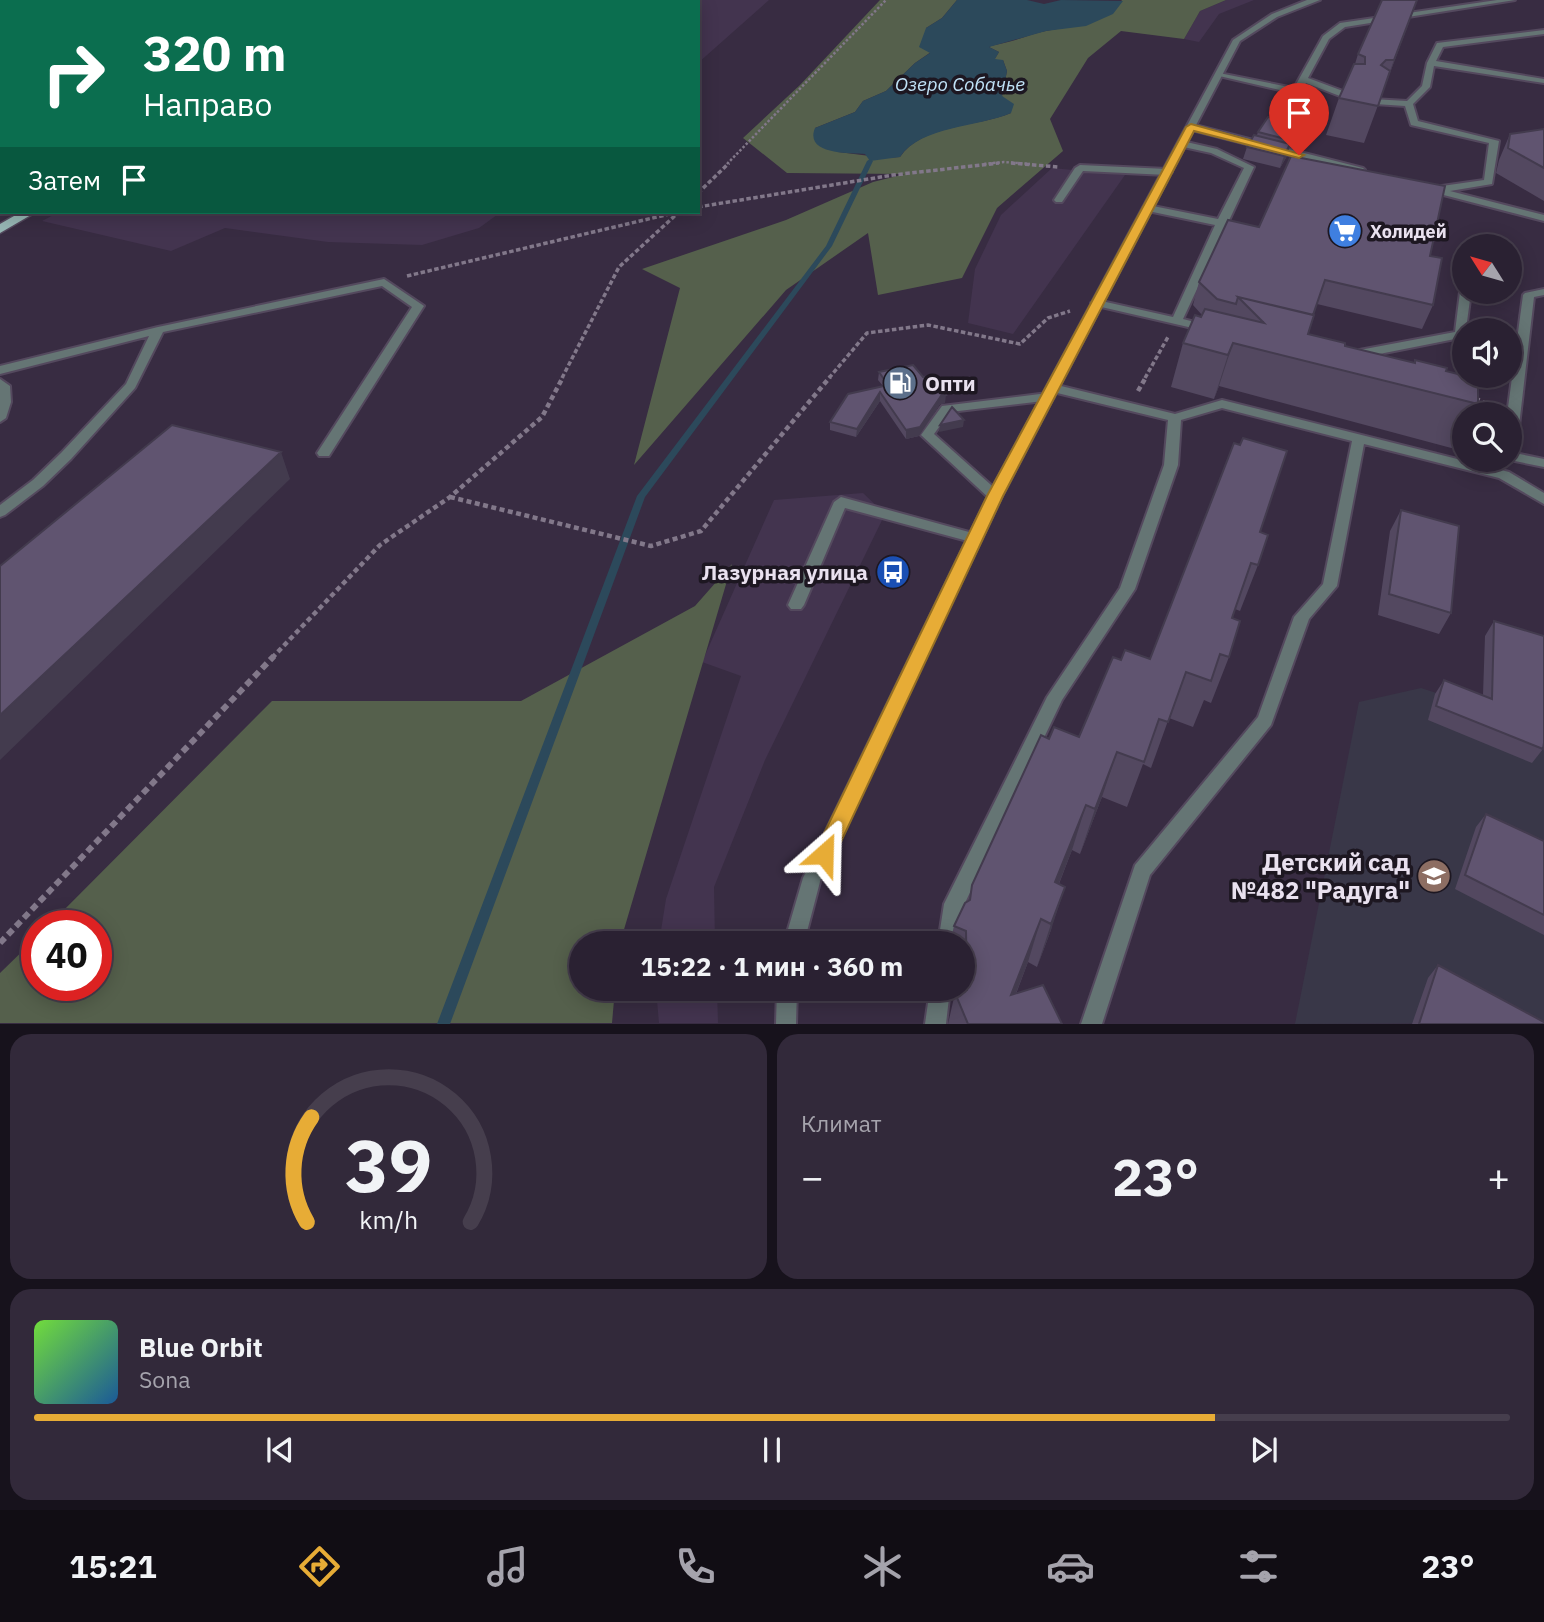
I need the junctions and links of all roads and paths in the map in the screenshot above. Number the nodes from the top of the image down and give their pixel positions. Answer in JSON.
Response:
{"nodes":[{"id":1,"x":886,"y":0,"type":"edge"},
{"id":2,"x":1316,"y":0,"type":"edge"},
{"id":3,"x":1511,"y":0,"type":"edge"},
{"id":4,"x":1544,"y":32,"type":"edge"},
{"id":5,"x":1431,"y":63,"type":"junction"},
{"id":6,"x":1219,"y":75,"type":"junction"},
{"id":7,"x":1303,"y":79,"type":"junction"},
{"id":8,"x":1544,"y":81,"type":"edge"},
{"id":9,"x":1348,"y":96,"type":"edge"},
{"id":10,"x":1375,"y":101,"type":"edge"},
{"id":11,"x":1409,"y":104,"type":"junction"},
{"id":12,"x":1191,"y":127,"type":"junction"},
{"id":13,"x":1182,"y":144,"type":"junction"},
{"id":14,"x":1080,"y":168,"type":"junction"},
{"id":15,"x":1167,"y":172,"type":"junction"},
{"id":16,"x":1367,"y":172,"type":"edge"},
{"id":17,"x":1421,"y":186,"type":"edge"},
{"id":18,"x":1435,"y":190,"type":"junction"},
{"id":19,"x":700,"y":191,"type":"edge"},
{"id":20,"x":1059,"y":200,"type":"dead end"},
{"id":21,"x":700,"y":207,"type":"edge"},
{"id":22,"x":1148,"y":208,"type":"junction"},
{"id":23,"x":26,"y":214,"type":"edge"},
{"id":24,"x":671,"y":214,"type":"edge"},
{"id":25,"x":677,"y":214,"type":"edge"},
{"id":26,"x":1544,"y":218,"type":"edge"},
{"id":27,"x":1221,"y":223,"type":"junction"},
{"id":28,"x":0,"y":229,"type":"edge"},
{"id":29,"x":384,"y":282,"type":"junction"},
{"id":30,"x":1544,"y":292,"type":"edge"},
{"id":31,"x":1097,"y":303,"type":"junction"},
{"id":32,"x":1465,"y":304,"type":"edge"},
{"id":33,"x":1177,"y":321,"type":"junction"},
{"id":34,"x":158,"y":330,"type":"junction"},
{"id":35,"x":1229,"y":334,"type":"edge"},
{"id":36,"x":1331,"y":359,"type":"edge"},
{"id":37,"x":0,"y":370,"type":"edge"},
{"id":38,"x":0,"y":383,"type":"edge"},
{"id":39,"x":1050,"y":393,"type":"junction"},
{"id":40,"x":1469,"y":395,"type":"edge"},
{"id":41,"x":1481,"y":402,"type":"edge"},
{"id":42,"x":1515,"y":402,"type":"edge"},
{"id":43,"x":1129,"y":407,"type":"junction"},
{"id":44,"x":0,"y":418,"type":"edge"},
{"id":45,"x":1175,"y":418,"type":"junction"},
{"id":46,"x":1360,"y":438,"type":"junction"},
{"id":47,"x":324,"y":453,"type":"dead end"},
{"id":48,"x":1522,"y":458,"type":"edge"},
{"id":49,"x":1544,"y":463,"type":"edge"},
{"id":50,"x":1505,"y":472,"type":"edge"},
{"id":51,"x":1504,"y":475,"type":"junction"},
{"id":52,"x":995,"y":496,"type":"junction"},
{"id":53,"x":450,"y":497,"type":"junction"},
{"id":54,"x":1544,"y":499,"type":"edge"},
{"id":55,"x":0,"y":512,"type":"edge"},
{"id":56,"x":975,"y":538,"type":"junction"},
{"id":57,"x":796,"y":605,"type":"dead end"},
{"id":58,"x":797,"y":931,"type":"edge"},
{"id":59,"x":950,"y":931,"type":"edge"},
{"id":60,"x":0,"y":943,"type":"edge"},
{"id":61,"x":787,"y":1001,"type":"edge"},
{"id":62,"x":938,"y":1001,"type":"edge"},
{"id":63,"x":786,"y":1024,"type":"edge"},
{"id":64,"x":935,"y":1024,"type":"edge"},
{"id":65,"x":1091,"y":1024,"type":"edge"}],
"edges":[{"from":1,"to":19,"type":"path"},
{"from":2,"to":6,"type":"street"},
{"from":3,"to":7,"type":"street"},
{"from":4,"to":5,"type":"street"},
{"from":5,"to":8,"type":"street"},
{"from":5,"to":11,"type":"street"},
{"from":6,"to":7,"type":"street"},
{"from":6,"to":12,"type":"street"},
{"from":7,"to":9,"type":"street"},
{"from":10,"to":11,"type":"street"},
{"from":11,"to":18,"type":"street"},
{"from":12,"to":13,"type":"street"},
{"from":12,"to":16,"type":"street"},
{"from":13,"to":15,"type":"street"},
{"from":13,"to":27,"type":"street"},
{"from":14,"to":15,"type":"street"},
{"from":14,"to":20,"type":"street"},
{"from":14,"to":21,"type":"path"},
{"from":15,"to":22,"type":"street"},
{"from":17,"to":18,"type":"street"},
{"from":18,"to":26,"type":"street"},
{"from":22,"to":27,"type":"street"},
{"from":22,"to":31,"type":"street"},
{"from":23,"to":28,"type":"main road"},
{"from":24,"to":29,"type":"path"},
{"from":25,"to":53,"type":"path"},
{"from":27,"to":33,"type":"street"},
{"from":29,"to":34,"type":"street"},
{"from":29,"to":47,"type":"street"},
{"from":30,"to":42,"type":"street"},
{"from":31,"to":33,"type":"street"},
{"from":31,"to":39,"type":"street"},
{"from":31,"to":53,"type":"path"},
{"from":32,"to":36,"type":"street"},
{"from":33,"to":35,"type":"street"},
{"from":33,"to":43,"type":"path"},
{"from":34,"to":37,"type":"street"},
{"from":34,"to":55,"type":"street"},
{"from":38,"to":44,"type":"street"},
{"from":39,"to":43,"type":"street"},
{"from":39,"to":52,"type":"street"},
{"from":39,"to":52,"type":"street"},
{"from":40,"to":41,"type":"path"},
{"from":43,"to":45,"type":"street"},
{"from":45,"to":46,"type":"street"},
{"from":45,"to":59,"type":"street"},
{"from":46,"to":51,"type":"street"},
{"from":46,"to":65,"type":"street"},
{"from":48,"to":49,"type":"street"},
{"from":50,"to":51,"type":"street"},
{"from":51,"to":54,"type":"street"},
{"from":52,"to":56,"type":"street"},
{"from":53,"to":60,"type":"path"},
{"from":56,"to":57,"type":"street"},
{"from":56,"to":58,"type":"street"},
{"from":61,"to":63,"type":"street"},
{"from":62,"to":64,"type":"street"}]}
